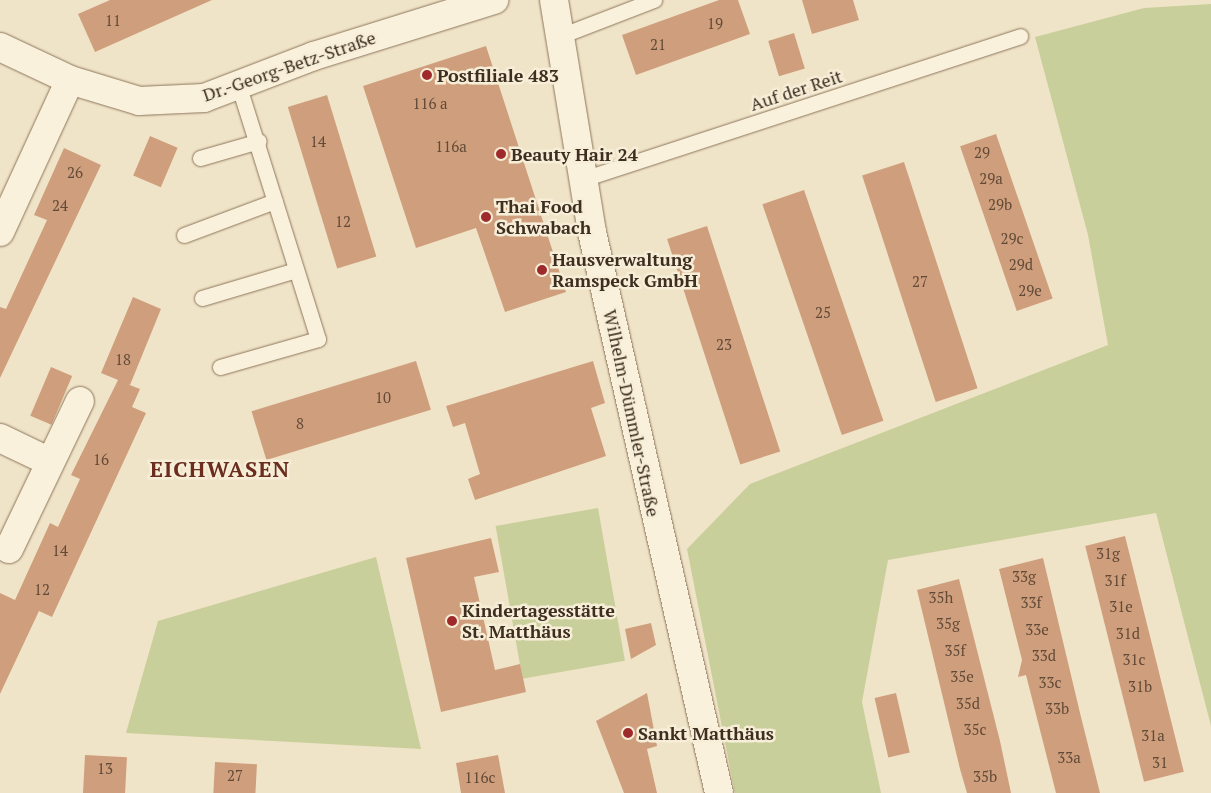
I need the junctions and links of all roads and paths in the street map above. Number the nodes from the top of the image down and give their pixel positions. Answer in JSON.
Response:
{"nodes":[{"id":1,"x":494,"y":0,"type":"edge"},
{"id":2,"x":554,"y":0,"type":"edge"},
{"id":3,"x":654,"y":0,"type":"edge"},
{"id":4,"x":560,"y":36,"type":"junction"},
{"id":5,"x":1020,"y":36,"type":"dead end"},
{"id":6,"x":0,"y":47,"type":"edge"},
{"id":7,"x":70,"y":80,"type":"junction"},
{"id":8,"x":238,"y":83,"type":"junction"},
{"id":9,"x":259,"y":140,"type":"junction"},
{"id":10,"x":200,"y":158,"type":"dead end"},
{"id":11,"x":582,"y":179,"type":"junction"},
{"id":12,"x":276,"y":201,"type":"junction"},
{"id":13,"x":0,"y":232,"type":"edge"},
{"id":14,"x":184,"y":235,"type":"dead end"},
{"id":15,"x":296,"y":270,"type":"junction"},
{"id":16,"x":202,"y":298,"type":"dead end"},
{"id":17,"x":220,"y":368,"type":"dead end"},
{"id":18,"x":80,"y":401,"type":"dead end"},
{"id":19,"x":0,"y":438,"type":"edge"},
{"id":20,"x":48,"y":461,"type":"junction"},
{"id":21,"x":9,"y":549,"type":"dead end"},
{"id":22,"x":718,"y":793,"type":"edge"}],
"edges":[{"from":1,"to":8,"type":"street","name":"Dr.-Georg-Betz-Straße"},
{"from":2,"to":4,"type":"street","name":"Wilhelm-Dümmler-Straße"},
{"from":3,"to":4,"type":"lane"},
{"from":4,"to":11,"type":"street","name":"Wilhelm-Dümmler-Straße"},
{"from":5,"to":11,"type":"lane","name":"Auf der Reit"},
{"from":6,"to":7,"type":"street","name":"Dr.-Georg-Betz-Straße"},
{"from":7,"to":8,"type":"street","name":"Dr.-Georg-Betz-Straße"},
{"from":7,"to":13,"type":"street"},
{"from":8,"to":9,"type":"lane"},
{"from":9,"to":10,"type":"lane"},
{"from":9,"to":12,"type":"lane"},
{"from":11,"to":22,"type":"street","name":"Wilhelm-Dümmler-Straße"},
{"from":12,"to":14,"type":"lane"},
{"from":12,"to":15,"type":"lane"},
{"from":15,"to":16,"type":"lane"},
{"from":15,"to":17,"type":"lane"},
{"from":18,"to":20,"type":"street"},
{"from":19,"to":20,"type":"street"},
{"from":20,"to":21,"type":"street"}]}
